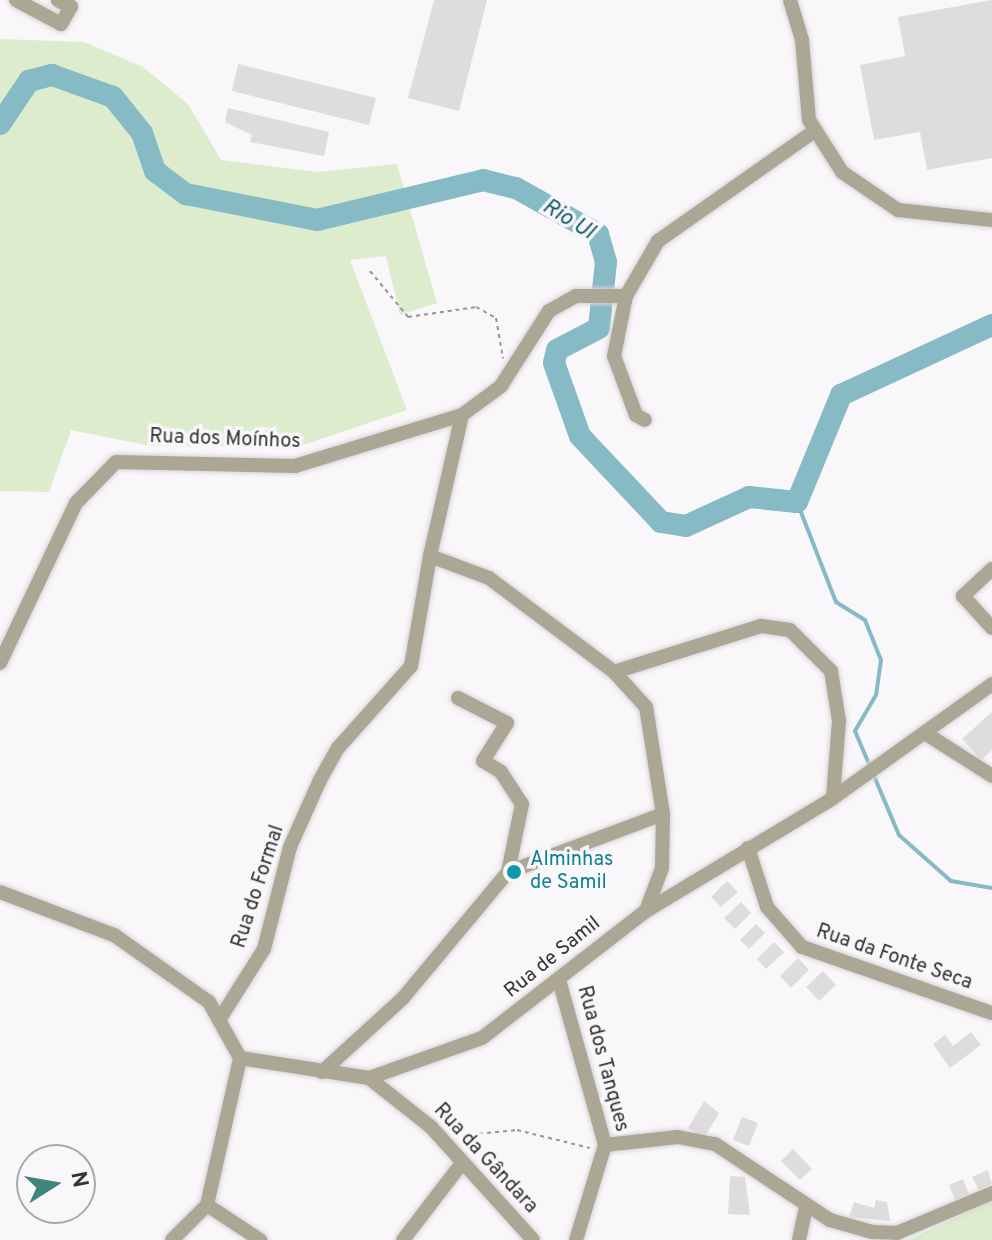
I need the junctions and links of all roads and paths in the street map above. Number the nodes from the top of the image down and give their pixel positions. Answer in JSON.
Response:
{"nodes":[{"id":1,"x":16,"y":0,"type":"edge"},
{"id":2,"x":58,"y":0,"type":"edge"},
{"id":3,"x":790,"y":0,"type":"edge"},
{"id":4,"x":813,"y":132,"type":"junction"},
{"id":5,"x":992,"y":220,"type":"edge"},
{"id":6,"x":370,"y":271,"type":"dead end"},
{"id":7,"x":607,"y":297,"type":"junction"},
{"id":8,"x":508,"y":370,"type":"junction"},
{"id":9,"x":462,"y":415,"type":"junction"},
{"id":10,"x":645,"y":420,"type":"dead end"},
{"id":11,"x":430,"y":556,"type":"junction"},
{"id":12,"x":992,"y":569,"type":"edge"},
{"id":13,"x":992,"y":628,"type":"edge"},
{"id":14,"x":0,"y":663,"type":"edge"},
{"id":15,"x":614,"y":672,"type":"junction"},
{"id":16,"x":992,"y":684,"type":"edge"},
{"id":17,"x":458,"y":698,"type":"dead end"},
{"id":18,"x":928,"y":735,"type":"junction"},
{"id":19,"x":992,"y":776,"type":"edge"},
{"id":20,"x":833,"y":798,"type":"junction"},
{"id":21,"x":663,"y":814,"type":"junction"},
{"id":22,"x":748,"y":848,"type":"junction"},
{"id":23,"x":508,"y":872,"type":"junction"},
{"id":24,"x":0,"y":892,"type":"edge"},
{"id":25,"x":646,"y":911,"type":"junction"},
{"id":26,"x":559,"y":980,"type":"junction"},
{"id":27,"x":992,"y":1013,"type":"edge"},
{"id":28,"x":221,"y":1017,"type":"junction"},
{"id":29,"x":240,"y":1058,"type":"junction"},
{"id":30,"x":322,"y":1072,"type":"junction"},
{"id":31,"x":369,"y":1078,"type":"junction"},
{"id":32,"x":442,"y":1139,"type":"junction"},
{"id":33,"x":605,"y":1149,"type":"junction"},
{"id":34,"x":462,"y":1163,"type":"junction"},
{"id":35,"x":992,"y":1193,"type":"edge"},
{"id":36,"x":207,"y":1205,"type":"junction"},
{"id":37,"x":806,"y":1206,"type":"junction"},
{"id":38,"x":918,"y":1233,"type":"edge"},
{"id":39,"x":172,"y":1240,"type":"edge"},
{"id":40,"x":260,"y":1240,"type":"edge"},
{"id":41,"x":403,"y":1240,"type":"edge"},
{"id":42,"x":533,"y":1240,"type":"edge"},
{"id":43,"x":576,"y":1240,"type":"edge"},
{"id":44,"x":799,"y":1240,"type":"edge"}],
"edges":[{"from":1,"to":2,"type":"street"},
{"from":3,"to":4,"type":"street"},
{"from":4,"to":5,"type":"street"},
{"from":4,"to":7,"type":"street"},
{"from":6,"to":8,"type":"path"},
{"from":7,"to":8,"type":"street","name":"Rua dos Moínhos"},
{"from":7,"to":10,"type":"street"},
{"from":8,"to":9,"type":"street","name":"Rua dos Moínhos"},
{"from":9,"to":11,"type":"street","name":"Rua do Formal"},
{"from":9,"to":14,"type":"street","name":"Rua dos Moínhos"},
{"from":11,"to":15,"type":"street"},
{"from":11,"to":28,"type":"street","name":"Rua do Formal"},
{"from":12,"to":13,"type":"street"},
{"from":15,"to":20,"type":"street"},
{"from":15,"to":21,"type":"street"},
{"from":16,"to":18,"type":"street","name":"Rua de Samil"},
{"from":17,"to":23,"type":"street"},
{"from":18,"to":19,"type":"street"},
{"from":18,"to":20,"type":"street","name":"Rua de Samil"},
{"from":20,"to":22,"type":"street","name":"Rua de Samil"},
{"from":21,"to":23,"type":"street"},
{"from":21,"to":25,"type":"street"},
{"from":22,"to":25,"type":"street","name":"Rua de Samil"},
{"from":22,"to":27,"type":"street","name":"Rua da Fonte Seca"},
{"from":23,"to":30,"type":"street"},
{"from":24,"to":28,"type":"street"},
{"from":25,"to":26,"type":"street","name":"Rua de Samil"},
{"from":26,"to":31,"type":"street","name":"Rua de Samil"},
{"from":26,"to":33,"type":"street","name":"Rua dos Tanques"},
{"from":28,"to":29,"type":"street"},
{"from":29,"to":30,"type":"street","name":"Rua de Samil"},
{"from":29,"to":36,"type":"street"},
{"from":30,"to":31,"type":"street","name":"Rua de Samil"},
{"from":31,"to":32,"type":"street","name":"Rua da Gândara"},
{"from":32,"to":33,"type":"path"},
{"from":32,"to":34,"type":"street","name":"Rua da Gândara"},
{"from":33,"to":37,"type":"street"},
{"from":33,"to":43,"type":"street","name":"Rua dos Tanques"},
{"from":34,"to":41,"type":"street"},
{"from":34,"to":42,"type":"street","name":"Rua da Gândara"},
{"from":35,"to":38,"type":"street"},
{"from":36,"to":39,"type":"street"},
{"from":36,"to":40,"type":"street"},
{"from":37,"to":38,"type":"street"},
{"from":37,"to":44,"type":"street"}]}
